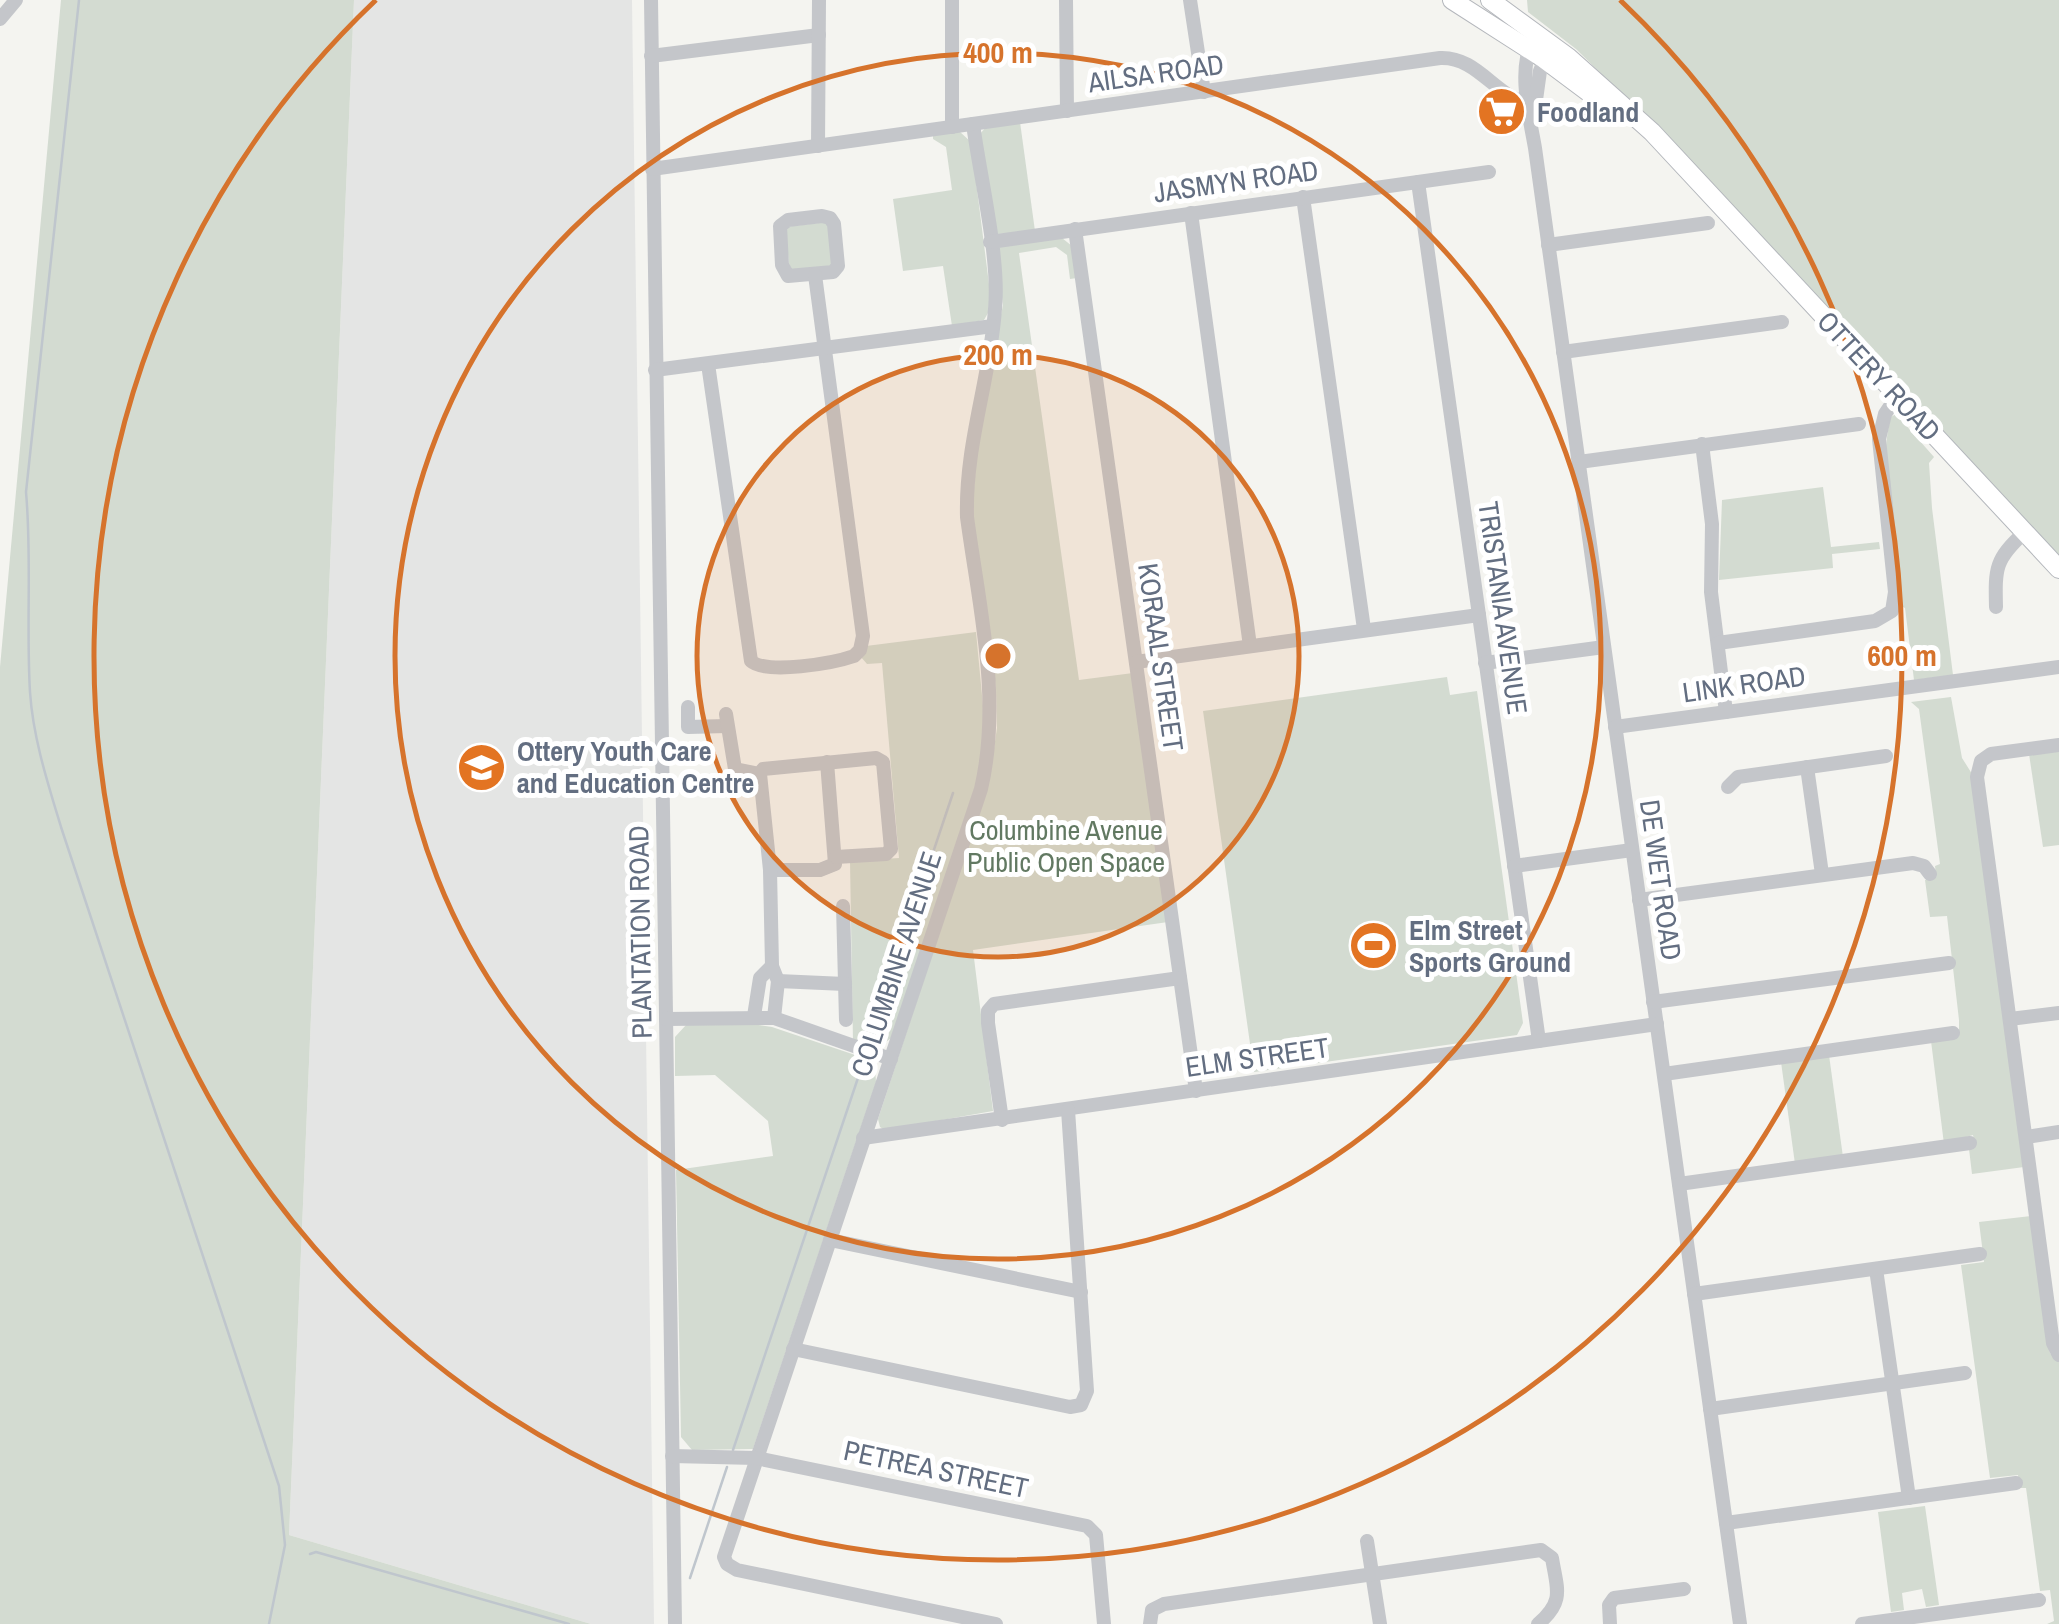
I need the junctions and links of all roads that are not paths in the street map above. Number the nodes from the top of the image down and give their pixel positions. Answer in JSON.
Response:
{"nodes":[{"id":1,"x":16,"y":0,"type":"edge"},
{"id":2,"x":651,"y":0,"type":"edge"},
{"id":3,"x":818,"y":0,"type":"edge"},
{"id":4,"x":952,"y":0,"type":"edge"},
{"id":5,"x":1066,"y":0,"type":"edge"},
{"id":6,"x":1190,"y":0,"type":"edge"},
{"id":7,"x":1452,"y":0,"type":"edge"},
{"id":8,"x":1490,"y":0,"type":"edge"},
{"id":9,"x":0,"y":19,"type":"edge"},
{"id":10,"x":820,"y":35,"type":"junction"},
{"id":11,"x":1540,"y":46,"type":"junction"},
{"id":12,"x":651,"y":56,"type":"junction"},
{"id":13,"x":1204,"y":92,"type":"junction"},
{"id":14,"x":1531,"y":103,"type":"junction"},
{"id":15,"x":1067,"y":111,"type":"junction"},
{"id":16,"x":972,"y":124,"type":"junction"},
{"id":17,"x":952,"y":127,"type":"junction"},
{"id":18,"x":818,"y":146,"type":"junction"},
{"id":19,"x":652,"y":169,"type":"junction"},
{"id":20,"x":1489,"y":172,"type":"dead end"},
{"id":21,"x":1418,"y":182,"type":"junction"},
{"id":22,"x":1303,"y":197,"type":"junction"},
{"id":23,"x":1190,"y":213,"type":"junction"},
{"id":24,"x":1708,"y":222,"type":"dead end"},
{"id":25,"x":1074,"y":230,"type":"junction"},
{"id":26,"x":990,"y":242,"type":"junction"},
{"id":27,"x":1548,"y":245,"type":"junction"},
{"id":28,"x":815,"y":275,"type":"junction"},
{"id":29,"x":1782,"y":322,"type":"dead end"},
{"id":30,"x":994,"y":326,"type":"junction"},
{"id":31,"x":822,"y":348,"type":"junction"},
{"id":32,"x":1563,"y":352,"type":"junction"},
{"id":33,"x":708,"y":364,"type":"junction"},
{"id":34,"x":655,"y":370,"type":"junction"},
{"id":35,"x":1897,"y":396,"type":"junction"},
{"id":36,"x":1859,"y":424,"type":"dead end"},
{"id":37,"x":1702,"y":444,"type":"junction"},
{"id":38,"x":1579,"y":462,"type":"junction"},
{"id":39,"x":2025,"y":532,"type":"junction"},
{"id":40,"x":2059,"y":569,"type":"edge"},
{"id":41,"x":1996,"y":607,"type":"dead end"},
{"id":42,"x":1479,"y":616,"type":"junction"},
{"id":43,"x":1364,"y":629,"type":"junction"},
{"id":44,"x":1718,"y":643,"type":"junction"},
{"id":45,"x":1250,"y":646,"type":"junction"},
{"id":46,"x":1604,"y":647,"type":"junction"},
{"id":47,"x":1136,"y":662,"type":"junction"},
{"id":48,"x":1485,"y":663,"type":"junction"},
{"id":49,"x":2059,"y":667,"type":"edge"},
{"id":50,"x":688,"y":707,"type":"dead end"},
{"id":51,"x":1726,"y":712,"type":"junction"},
{"id":52,"x":1615,"y":727,"type":"junction"},
{"id":53,"x":2059,"y":745,"type":"edge"},
{"id":54,"x":1886,"y":756,"type":"dead end"},
{"id":55,"x":828,"y":762,"type":"junction"},
{"id":56,"x":1807,"y":767,"type":"junction"},
{"id":57,"x":760,"y":774,"type":"junction"},
{"id":58,"x":1728,"y":787,"type":"dead end"},
{"id":59,"x":1632,"y":850,"type":"junction"},
{"id":60,"x":836,"y":858,"type":"junction"},
{"id":61,"x":1514,"y":866,"type":"junction"},
{"id":62,"x":770,"y":870,"type":"junction"},
{"id":63,"x":1822,"y":874,"type":"junction"},
{"id":64,"x":1930,"y":874,"type":"dead end"},
{"id":65,"x":1639,"y":900,"type":"junction"},
{"id":66,"x":844,"y":906,"type":"dead end"},
{"id":67,"x":1948,"y":963,"type":"dead end"},
{"id":68,"x":772,"y":966,"type":"junction"},
{"id":69,"x":1180,"y":978,"type":"junction"},
{"id":70,"x":778,"y":981,"type":"junction"},
{"id":71,"x":846,"y":984,"type":"junction"},
{"id":72,"x":1653,"y":1002,"type":"junction"},
{"id":73,"x":2059,"y":1012,"type":"edge"},
{"id":74,"x":754,"y":1016,"type":"junction"},
{"id":75,"x":666,"y":1018,"type":"junction"},
{"id":76,"x":774,"y":1018,"type":"junction"},
{"id":77,"x":2010,"y":1019,"type":"junction"},
{"id":78,"x":846,"y":1020,"type":"dead end"},
{"id":79,"x":1657,"y":1024,"type":"junction"},
{"id":80,"x":1954,"y":1033,"type":"dead end"},
{"id":81,"x":1539,"y":1042,"type":"junction"},
{"id":82,"x":891,"y":1059,"type":"junction"},
{"id":83,"x":1664,"y":1074,"type":"junction"},
{"id":84,"x":1196,"y":1091,"type":"junction"},
{"id":85,"x":1068,"y":1110,"type":"junction"},
{"id":86,"x":1002,"y":1120,"type":"junction"},
{"id":87,"x":2059,"y":1132,"type":"edge"},
{"id":88,"x":2026,"y":1137,"type":"junction"},
{"id":89,"x":863,"y":1138,"type":"junction"},
{"id":90,"x":1970,"y":1143,"type":"dead end"},
{"id":91,"x":1680,"y":1184,"type":"junction"},
{"id":92,"x":830,"y":1240,"type":"junction"},
{"id":93,"x":1980,"y":1254,"type":"dead end"},
{"id":94,"x":1876,"y":1269,"type":"junction"},
{"id":95,"x":1081,"y":1292,"type":"junction"},
{"id":96,"x":1694,"y":1294,"type":"junction"},
{"id":97,"x":793,"y":1349,"type":"junction"},
{"id":98,"x":2058,"y":1353,"type":"edge"},
{"id":99,"x":1965,"y":1373,"type":"dead end"},
{"id":100,"x":1893,"y":1384,"type":"junction"},
{"id":101,"x":1710,"y":1409,"type":"junction"},
{"id":102,"x":672,"y":1456,"type":"junction"},
{"id":103,"x":756,"y":1458,"type":"junction"},
{"id":104,"x":2016,"y":1483,"type":"dead end"},
{"id":105,"x":1909,"y":1498,"type":"junction"},
{"id":106,"x":1726,"y":1524,"type":"junction"},
{"id":107,"x":1367,"y":1541,"type":"dead end"},
{"id":108,"x":1372,"y":1576,"type":"junction"},
{"id":109,"x":1684,"y":1588,"type":"dead end"},
{"id":110,"x":2039,"y":1600,"type":"dead end"},
{"id":111,"x":675,"y":1624,"type":"edge"},
{"id":112,"x":996,"y":1624,"type":"edge"},
{"id":113,"x":1104,"y":1624,"type":"edge"},
{"id":114,"x":1150,"y":1624,"type":"edge"},
{"id":115,"x":1380,"y":1624,"type":"edge"},
{"id":116,"x":1538,"y":1624,"type":"edge"},
{"id":117,"x":1610,"y":1624,"type":"edge"},
{"id":118,"x":1740,"y":1624,"type":"edge"},
{"id":119,"x":1862,"y":1624,"type":"edge"}],
"edges":[{"from":1,"to":9,"type":"street"},
{"from":2,"to":12,"type":"street","name":"PLANTATION ROAD"},
{"from":3,"to":10,"type":"street"},
{"from":4,"to":17,"type":"street"},
{"from":5,"to":15,"type":"street"},
{"from":6,"to":13,"type":"street"},
{"from":7,"to":11,"type":"main road","name":"OTTERY ROAD"},
{"from":8,"to":11,"type":"main road","name":"OTTERY ROAD"},
{"from":10,"to":12,"type":"street"},
{"from":10,"to":18,"type":"street"},
{"from":11,"to":14,"type":"street","name":"DE WET ROAD"},
{"from":11,"to":35,"type":"main road","name":"OTTERY ROAD"},
{"from":12,"to":19,"type":"street","name":"PLANTATION ROAD"},
{"from":13,"to":14,"type":"street","name":"AILSA ROAD"},
{"from":13,"to":15,"type":"street","name":"AILSA ROAD"},
{"from":14,"to":27,"type":"street","name":"DE WET ROAD"},
{"from":15,"to":16,"type":"street","name":"AILSA ROAD"},
{"from":16,"to":17,"type":"street","name":"AILSA ROAD"},
{"from":16,"to":26,"type":"street","name":"COLUMBINE AVENUE"},
{"from":17,"to":18,"type":"street","name":"AILSA ROAD"},
{"from":18,"to":19,"type":"street","name":"AILSA ROAD"},
{"from":19,"to":34,"type":"street","name":"PLANTATION ROAD"},
{"from":20,"to":21,"type":"street","name":"JASMYN ROAD"},
{"from":21,"to":22,"type":"street","name":"JASMYN ROAD"},
{"from":21,"to":42,"type":"street","name":"TRISTANIA AVENUE"},
{"from":22,"to":23,"type":"street","name":"JASMYN ROAD"},
{"from":22,"to":43,"type":"street"},
{"from":23,"to":25,"type":"street","name":"JASMYN ROAD"},
{"from":23,"to":45,"type":"street"},
{"from":24,"to":27,"type":"street"},
{"from":25,"to":26,"type":"street","name":"JASMYN ROAD"},
{"from":25,"to":47,"type":"street","name":"KORAAL STREET"},
{"from":26,"to":30,"type":"street","name":"COLUMBINE AVENUE"},
{"from":27,"to":32,"type":"street","name":"DE WET ROAD"},
{"from":28,"to":28,"type":"street"},
{"from":28,"to":31,"type":"street"},
{"from":29,"to":32,"type":"street"},
{"from":30,"to":31,"type":"street"},
{"from":30,"to":82,"type":"street","name":"COLUMBINE AVENUE"},
{"from":31,"to":33,"type":"street"},
{"from":31,"to":33,"type":"street"},
{"from":32,"to":38,"type":"street","name":"DE WET ROAD"},
{"from":33,"to":34,"type":"street"},
{"from":34,"to":75,"type":"street","name":"PLANTATION ROAD"},
{"from":35,"to":39,"type":"main road","name":"OTTERY ROAD"},
{"from":35,"to":44,"type":"street"},
{"from":36,"to":37,"type":"street"},
{"from":37,"to":38,"type":"street"},
{"from":37,"to":44,"type":"street"},
{"from":38,"to":46,"type":"street","name":"DE WET ROAD"},
{"from":39,"to":40,"type":"main road","name":"OTTERY ROAD"},
{"from":39,"to":41,"type":"street"},
{"from":42,"to":43,"type":"street"},
{"from":42,"to":48,"type":"street","name":"TRISTANIA AVENUE"},
{"from":43,"to":45,"type":"street"},
{"from":44,"to":51,"type":"street"},
{"from":45,"to":47,"type":"street"},
{"from":46,"to":48,"type":"street"},
{"from":46,"to":52,"type":"street","name":"DE WET ROAD"},
{"from":47,"to":69,"type":"street","name":"KORAAL STREET"},
{"from":48,"to":61,"type":"street","name":"TRISTANIA AVENUE"},
{"from":49,"to":51,"type":"street","name":"LINK ROAD"},
{"from":50,"to":57,"type":"street"},
{"from":51,"to":52,"type":"street","name":"LINK ROAD"},
{"from":52,"to":59,"type":"street","name":"DE WET ROAD"},
{"from":53,"to":77,"type":"street"},
{"from":54,"to":56,"type":"street"},
{"from":55,"to":57,"type":"street"},
{"from":55,"to":60,"type":"street"},
{"from":55,"to":60,"type":"street"},
{"from":56,"to":58,"type":"street"},
{"from":56,"to":63,"type":"street"},
{"from":57,"to":62,"type":"street"},
{"from":59,"to":61,"type":"street"},
{"from":59,"to":65,"type":"street","name":"DE WET ROAD"},
{"from":60,"to":62,"type":"street"},
{"from":61,"to":81,"type":"street","name":"TRISTANIA AVENUE"},
{"from":62,"to":68,"type":"street"},
{"from":63,"to":64,"type":"street"},
{"from":63,"to":65,"type":"street"},
{"from":65,"to":72,"type":"street","name":"DE WET ROAD"},
{"from":66,"to":71,"type":"street"},
{"from":67,"to":72,"type":"street"},
{"from":68,"to":70,"type":"street"},
{"from":68,"to":74,"type":"street"},
{"from":69,"to":84,"type":"street","name":"KORAAL STREET"},
{"from":69,"to":86,"type":"street"},
{"from":70,"to":71,"type":"street"},
{"from":70,"to":76,"type":"street"},
{"from":71,"to":78,"type":"street"},
{"from":72,"to":79,"type":"street","name":"DE WET ROAD"},
{"from":73,"to":77,"type":"street"},
{"from":74,"to":75,"type":"street"},
{"from":74,"to":76,"type":"street"},
{"from":75,"to":102,"type":"street","name":"PLANTATION ROAD"},
{"from":76,"to":82,"type":"street"},
{"from":77,"to":88,"type":"street"},
{"from":79,"to":81,"type":"street","name":"ELM STREET"},
{"from":79,"to":83,"type":"street","name":"DE WET ROAD"},
{"from":80,"to":83,"type":"street"},
{"from":81,"to":84,"type":"street","name":"ELM STREET"},
{"from":82,"to":89,"type":"street","name":"COLUMBINE AVENUE"},
{"from":83,"to":91,"type":"street","name":"DE WET ROAD"},
{"from":84,"to":85,"type":"street","name":"ELM STREET"},
{"from":85,"to":86,"type":"street","name":"ELM STREET"},
{"from":85,"to":95,"type":"street"},
{"from":86,"to":89,"type":"street","name":"ELM STREET"},
{"from":87,"to":88,"type":"street"},
{"from":88,"to":98,"type":"street"},
{"from":89,"to":92,"type":"street","name":"COLUMBINE AVENUE"},
{"from":90,"to":91,"type":"street"},
{"from":91,"to":96,"type":"street","name":"DE WET ROAD"},
{"from":92,"to":95,"type":"street"},
{"from":92,"to":97,"type":"street","name":"COLUMBINE AVENUE"},
{"from":93,"to":94,"type":"street"},
{"from":94,"to":96,"type":"street"},
{"from":94,"to":100,"type":"street"},
{"from":95,"to":97,"type":"street"},
{"from":96,"to":101,"type":"street","name":"DE WET ROAD"},
{"from":97,"to":103,"type":"street","name":"COLUMBINE AVENUE"},
{"from":99,"to":100,"type":"street"},
{"from":100,"to":101,"type":"street"},
{"from":100,"to":105,"type":"street"},
{"from":101,"to":106,"type":"street","name":"DE WET ROAD"},
{"from":102,"to":103,"type":"street","name":"PETREA STREET"},
{"from":102,"to":111,"type":"street","name":"PLANTATION ROAD"},
{"from":103,"to":112,"type":"street","name":"COLUMBINE AVENUE"},
{"from":103,"to":113,"type":"street","name":"PETREA STREET"},
{"from":104,"to":105,"type":"street"},
{"from":105,"to":106,"type":"street"},
{"from":106,"to":118,"type":"street","name":"DE WET ROAD"},
{"from":107,"to":108,"type":"street"},
{"from":108,"to":114,"type":"street"},
{"from":108,"to":115,"type":"street"},
{"from":108,"to":116,"type":"street"},
{"from":109,"to":117,"type":"street"},
{"from":110,"to":119,"type":"street"}]}
